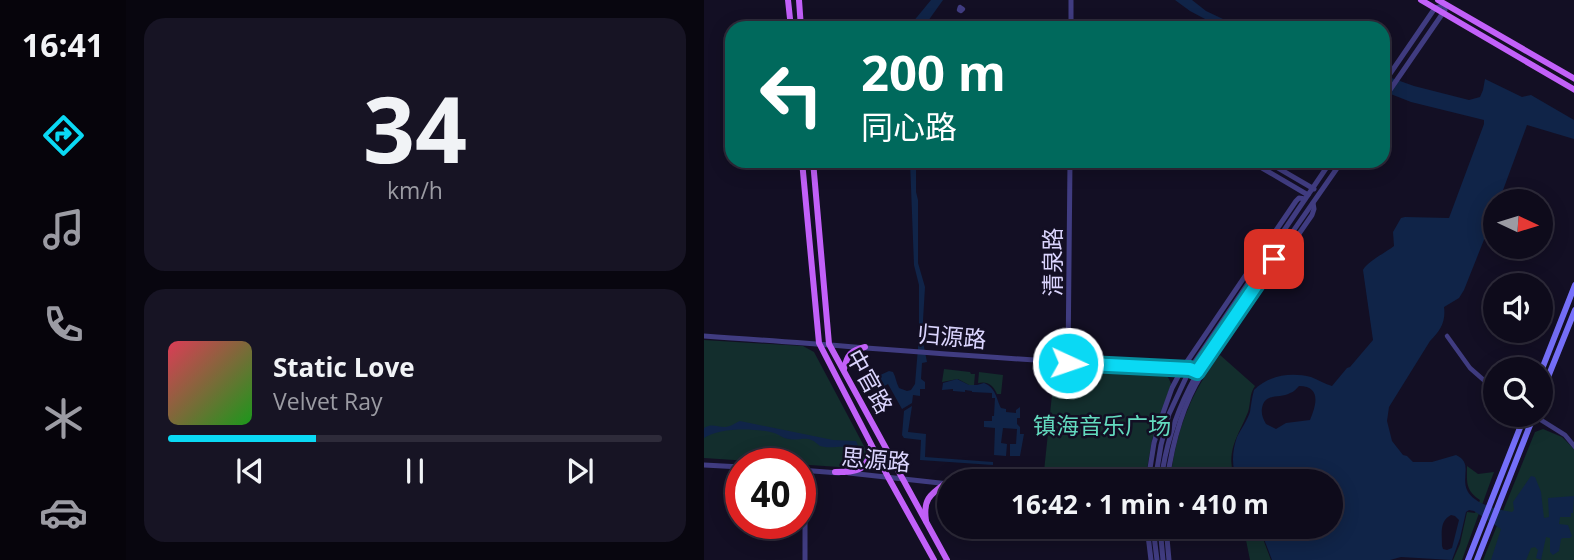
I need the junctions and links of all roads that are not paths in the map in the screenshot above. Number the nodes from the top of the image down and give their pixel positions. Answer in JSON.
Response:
{"nodes":[{"id":1,"x":788,"y":0,"type":"edge"},
{"id":2,"x":799,"y":0,"type":"edge"},
{"id":3,"x":1072,"y":0,"type":"edge"},
{"id":4,"x":1421,"y":0,"type":"edge"},
{"id":5,"x":1438,"y":0,"type":"edge"},
{"id":6,"x":1447,"y":6,"type":"edge"},
{"id":7,"x":1435,"y":8,"type":"junction"},
{"id":8,"x":790,"y":21,"type":"edge"},
{"id":9,"x":800,"y":21,"type":"edge"},
{"id":10,"x":1071,"y":21,"type":"edge"},
{"id":11,"x":1390,"y":74,"type":"edge"},
{"id":12,"x":1574,"y":79,"type":"edge"},
{"id":13,"x":1390,"y":89,"type":"edge"},
{"id":14,"x":1574,"y":89,"type":"edge"},
{"id":15,"x":804,"y":168,"type":"edge"},
{"id":16,"x":814,"y":168,"type":"edge"},
{"id":17,"x":1070,"y":168,"type":"edge"},
{"id":18,"x":1261,"y":168,"type":"edge"},
{"id":19,"x":1278,"y":168,"type":"edge"},
{"id":20,"x":1326,"y":168,"type":"edge"},
{"id":21,"x":1337,"y":168,"type":"edge"},
{"id":22,"x":1312,"y":188,"type":"junction"},
{"id":23,"x":1320,"y":193,"type":"junction"},
{"id":24,"x":1306,"y":197,"type":"junction"},
{"id":25,"x":1314,"y":201,"type":"junction"},
{"id":26,"x":1574,"y":285,"type":"edge"},
{"id":27,"x":1574,"y":310,"type":"edge"},
{"id":28,"x":704,"y":336,"type":"edge"},
{"id":29,"x":1447,"y":337,"type":"dead end"},
{"id":30,"x":819,"y":344,"type":"junction"},
{"id":31,"x":829,"y":344,"type":"junction"},
{"id":32,"x":865,"y":347,"type":"junction"},
{"id":33,"x":1546,"y":357,"type":"edge"},
{"id":34,"x":1068,"y":363,"type":"junction"},
{"id":35,"x":1553,"y":364,"type":"edge"},
{"id":36,"x":844,"y":369,"type":"junction"},
{"id":37,"x":1182,"y":369,"type":"junction"},
{"id":38,"x":1190,"y":369,"type":"junction"},
{"id":39,"x":1197,"y":372,"type":"junction"},
{"id":40,"x":1483,"y":379,"type":"edge"},
{"id":41,"x":1520,"y":427,"type":"edge"},
{"id":42,"x":1528,"y":427,"type":"edge"},
{"id":43,"x":1552,"y":427,"type":"edge"},
{"id":44,"x":871,"y":443,"type":"junction"},
{"id":45,"x":1574,"y":447,"type":"edge"},
{"id":46,"x":704,"y":465,"type":"edge"},
{"id":47,"x":725,"y":466,"type":"edge"},
{"id":48,"x":1150,"y":469,"type":"edge"},
{"id":49,"x":1157,"y":469,"type":"edge"},
{"id":50,"x":1163,"y":469,"type":"edge"},
{"id":51,"x":1169,"y":469,"type":"edge"},
{"id":52,"x":816,"y":471,"type":"edge"},
{"id":53,"x":835,"y":472,"type":"junction"},
{"id":54,"x":888,"y":477,"type":"junction"},
{"id":55,"x":902,"y":479,"type":"junction"},
{"id":56,"x":937,"y":482,"type":"edge"},
{"id":57,"x":937,"y":489,"type":"edge"},
{"id":58,"x":927,"y":526,"type":"junction"},
{"id":59,"x":805,"y":539,"type":"edge"},
{"id":60,"x":1148,"y":539,"type":"edge"},
{"id":61,"x":1154,"y":539,"type":"edge"},
{"id":62,"x":1161,"y":539,"type":"edge"},
{"id":63,"x":1167,"y":539,"type":"edge"},
{"id":64,"x":805,"y":560,"type":"edge"},
{"id":65,"x":934,"y":560,"type":"edge"},
{"id":66,"x":947,"y":560,"type":"edge"},
{"id":67,"x":1151,"y":560,"type":"edge"},
{"id":68,"x":1157,"y":560,"type":"edge"},
{"id":69,"x":1163,"y":560,"type":"edge"},
{"id":70,"x":1169,"y":560,"type":"edge"},
{"id":71,"x":1468,"y":560,"type":"edge"},
{"id":72,"x":1477,"y":560,"type":"edge"}],
"edges":[{"from":1,"to":8,"type":"main road"},
{"from":2,"to":9,"type":"main road"},
{"from":3,"to":10,"type":"street"},
{"from":4,"to":7,"type":"main road"},
{"from":5,"to":6,"type":"main road"},
{"from":6,"to":7,"type":"main road"},
{"from":6,"to":12,"type":"main road"},
{"from":6,"to":13,"type":"street"},
{"from":6,"to":14,"type":"main road"},
{"from":7,"to":11,"type":"street"},
{"from":15,"to":30,"type":"main road","name":"中官路"},
{"from":16,"to":31,"type":"main road","name":"中官路"},
{"from":17,"to":34,"type":"street","name":"清泉路"},
{"from":18,"to":24,"type":"street"},
{"from":19,"to":22,"type":"street"},
{"from":20,"to":22,"type":"street"},
{"from":21,"to":23,"type":"street"},
{"from":22,"to":23,"type":"street"},
{"from":22,"to":24,"type":"street"},
{"from":23,"to":25,"type":"street"},
{"from":24,"to":25,"type":"street"},
{"from":24,"to":37,"type":"street"},
{"from":24,"to":38,"type":"street"},
{"from":25,"to":39,"type":"street"},
{"from":25,"to":51,"type":"street"},
{"from":26,"to":33,"type":"main road"},
{"from":27,"to":35,"type":"main road"},
{"from":28,"to":30,"type":"street","name":"归源路"},
{"from":29,"to":40,"type":"street"},
{"from":30,"to":31,"type":"street","name":"归源路"},
{"from":30,"to":44,"type":"main road","name":"中官路"},
{"from":31,"to":32,"type":"street","name":"归源路"},
{"from":31,"to":36,"type":"main road","name":"中官路"},
{"from":32,"to":34,"type":"street","name":"归源路"},
{"from":32,"to":36,"type":"main road"},
{"from":34,"to":37,"type":"street","name":"归源路"},
{"from":36,"to":55,"type":"main road","name":"中官路"},
{"from":37,"to":38,"type":"street","name":"归源路"},
{"from":37,"to":48,"type":"street"},
{"from":38,"to":39,"type":"street","name":"归源路"},
{"from":38,"to":49,"type":"street"},
{"from":39,"to":50,"type":"street"},
{"from":41,"to":71,"type":"main road"},
{"from":42,"to":72,"type":"main road"},
{"from":43,"to":45,"type":"street"},
{"from":44,"to":53,"type":"main road"},
{"from":44,"to":54,"type":"main road","name":"中官路"},
{"from":46,"to":47,"type":"street"},
{"from":52,"to":53,"type":"street","name":"思源路"},
{"from":53,"to":54,"type":"street","name":"思源路"},
{"from":54,"to":55,"type":"street","name":"思源路"},
{"from":54,"to":65,"type":"main road","name":"中官路"},
{"from":55,"to":56,"type":"street","name":"思源路"},
{"from":55,"to":58,"type":"main road","name":"中官路"},
{"from":57,"to":58,"type":"main road"},
{"from":58,"to":66,"type":"main road","name":"中官路"},
{"from":59,"to":64,"type":"street"},
{"from":60,"to":67,"type":"street"},
{"from":61,"to":68,"type":"street"},
{"from":62,"to":69,"type":"street"},
{"from":63,"to":70,"type":"street"}]}
